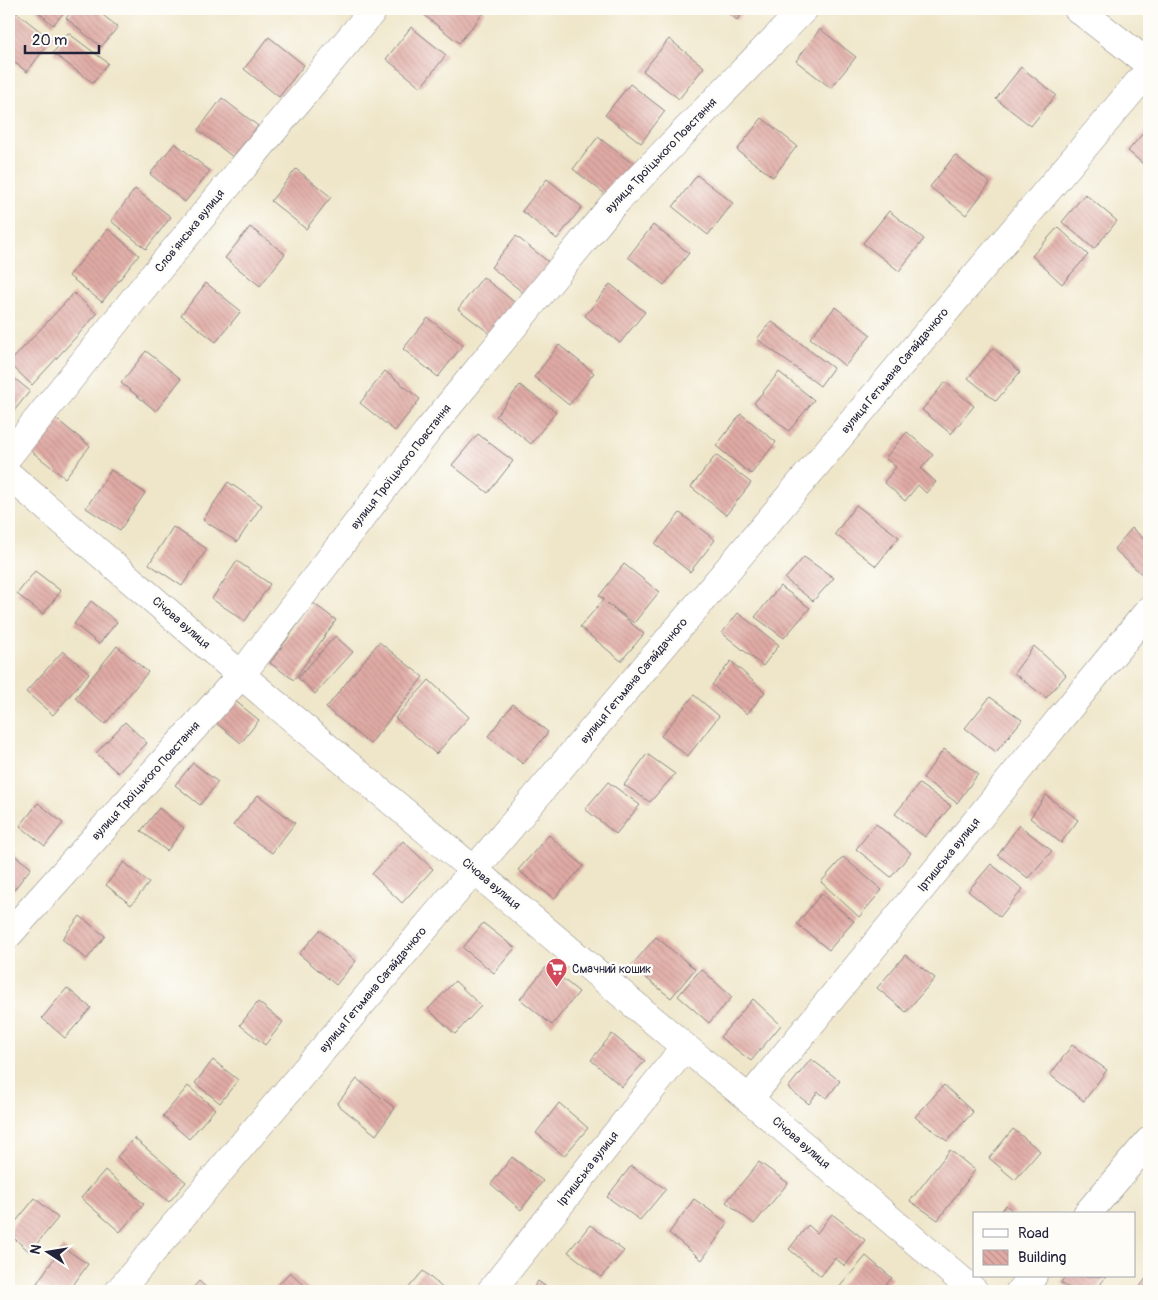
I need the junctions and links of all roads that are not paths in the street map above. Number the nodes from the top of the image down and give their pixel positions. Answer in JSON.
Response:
{"nodes":[{"id":1,"x":374,"y":9,"type":"edge"},
{"id":2,"x":804,"y":9,"type":"edge"},
{"id":3,"x":1078,"y":9,"type":"edge"},
{"id":4,"x":1149,"y":64,"type":"edge"},
{"id":5,"x":1149,"y":70,"type":"edge"},
{"id":6,"x":9,"y":455,"type":"edge"},
{"id":7,"x":9,"y":475,"type":"edge"},
{"id":8,"x":1149,"y":610,"type":"edge"},
{"id":9,"x":242,"y":674,"type":"junction"},
{"id":10,"x":474,"y":870,"type":"junction"},
{"id":11,"x":9,"y":934,"type":"edge"},
{"id":12,"x":685,"y":1047,"type":"junction"},
{"id":13,"x":750,"y":1099,"type":"junction"},
{"id":14,"x":1149,"y":1142,"type":"edge"},
{"id":15,"x":1089,"y":1212,"type":"edge"},
{"id":16,"x":1031,"y":1278,"type":"edge"},
{"id":17,"x":119,"y":1291,"type":"edge"},
{"id":18,"x":491,"y":1291,"type":"edge"},
{"id":19,"x":974,"y":1291,"type":"edge"},
{"id":20,"x":1020,"y":1291,"type":"edge"}],
"edges":[{"from":1,"to":6,"type":"street","name":"Словʼянська вулиця"},
{"from":2,"to":9,"type":"street","name":"вулиця Троїцького Повстання"},
{"from":3,"to":4,"type":"street"},
{"from":5,"to":10,"type":"street","name":"вулиця Гетьмана Сагайдачного"},
{"from":7,"to":9,"type":"street","name":"Січова вулиця"},
{"from":8,"to":13,"type":"street","name":"Іртишська вулиця"},
{"from":9,"to":10,"type":"street","name":"Січова вулиця"},
{"from":9,"to":11,"type":"street","name":"вулиця Троїцького Повстання"},
{"from":10,"to":12,"type":"street","name":"Січова вулиця"},
{"from":10,"to":17,"type":"street","name":"вулиця Гетьмана Сагайдачного"},
{"from":12,"to":13,"type":"street","name":"Січова вулиця"},
{"from":12,"to":18,"type":"street","name":"Іртишська вулиця"},
{"from":13,"to":19,"type":"street","name":"Січова вулиця"},
{"from":14,"to":15,"type":"street"},
{"from":16,"to":20,"type":"street"}]}
